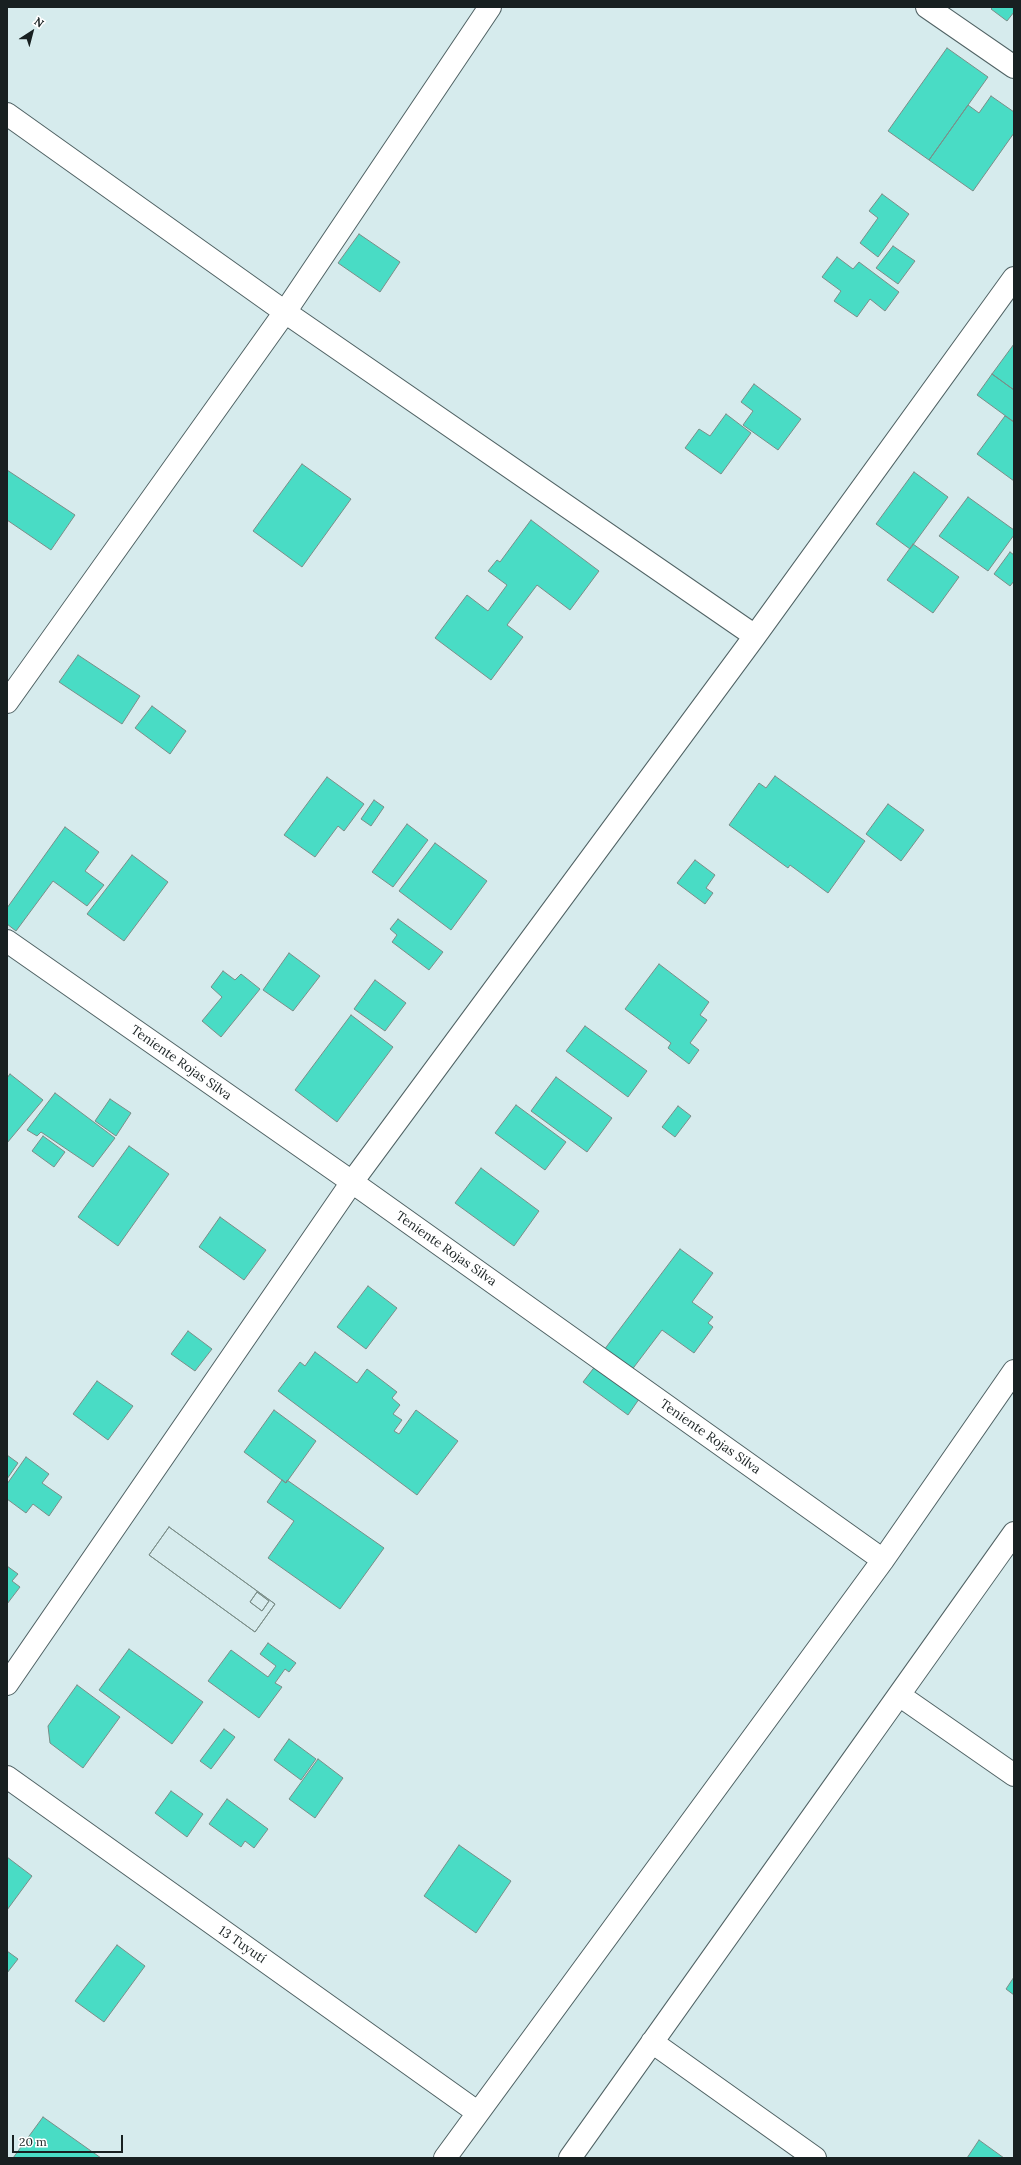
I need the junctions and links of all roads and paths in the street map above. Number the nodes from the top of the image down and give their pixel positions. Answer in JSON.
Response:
{"nodes":[{"id":1,"x":490,"y":7,"type":"edge"},
{"id":2,"x":927,"y":7,"type":"edge"},
{"id":3,"x":1014,"y":67,"type":"edge"},
{"id":4,"x":7,"y":114,"type":"edge"},
{"id":5,"x":1014,"y":278,"type":"edge"},
{"id":6,"x":285,"y":312,"type":"junction"},
{"id":7,"x":755,"y":636,"type":"junction"},
{"id":8,"x":7,"y":702,"type":"edge"},
{"id":9,"x":7,"y":941,"type":"edge"},
{"id":10,"x":352,"y":1182,"type":"junction"},
{"id":11,"x":1014,"y":1371,"type":"edge"},
{"id":12,"x":1014,"y":1533,"type":"edge"},
{"id":13,"x":883,"y":1560,"type":"junction"},
{"id":14,"x":7,"y":1684,"type":"edge"},
{"id":15,"x":899,"y":1695,"type":"junction"},
{"id":16,"x":1014,"y":1775,"type":"edge"},
{"id":17,"x":7,"y":1777,"type":"edge"},
{"id":18,"x":652,"y":2042,"type":"junction"},
{"id":19,"x":477,"y":2112,"type":"junction"},
{"id":20,"x":445,"y":2158,"type":"edge"},
{"id":21,"x":570,"y":2158,"type":"edge"},
{"id":22,"x":815,"y":2158,"type":"edge"}],
"edges":[{"from":1,"to":6,"type":"street"},
{"from":2,"to":3,"type":"street"},
{"from":4,"to":6,"type":"street"},
{"from":5,"to":7,"type":"street"},
{"from":6,"to":7,"type":"street"},
{"from":6,"to":8,"type":"street"},
{"from":7,"to":10,"type":"street"},
{"from":9,"to":10,"type":"street","name":"Teniente Rojas Silva"},
{"from":10,"to":13,"type":"street","name":"Teniente Rojas Silva"},
{"from":10,"to":14,"type":"street"},
{"from":11,"to":13,"type":"street"},
{"from":12,"to":15,"type":"street"},
{"from":13,"to":19,"type":"street"},
{"from":15,"to":16,"type":"street"},
{"from":15,"to":18,"type":"street"},
{"from":17,"to":19,"type":"street","name":"13 Tuyutí"},
{"from":18,"to":21,"type":"street"},
{"from":18,"to":22,"type":"street"},
{"from":19,"to":20,"type":"street"}]}
